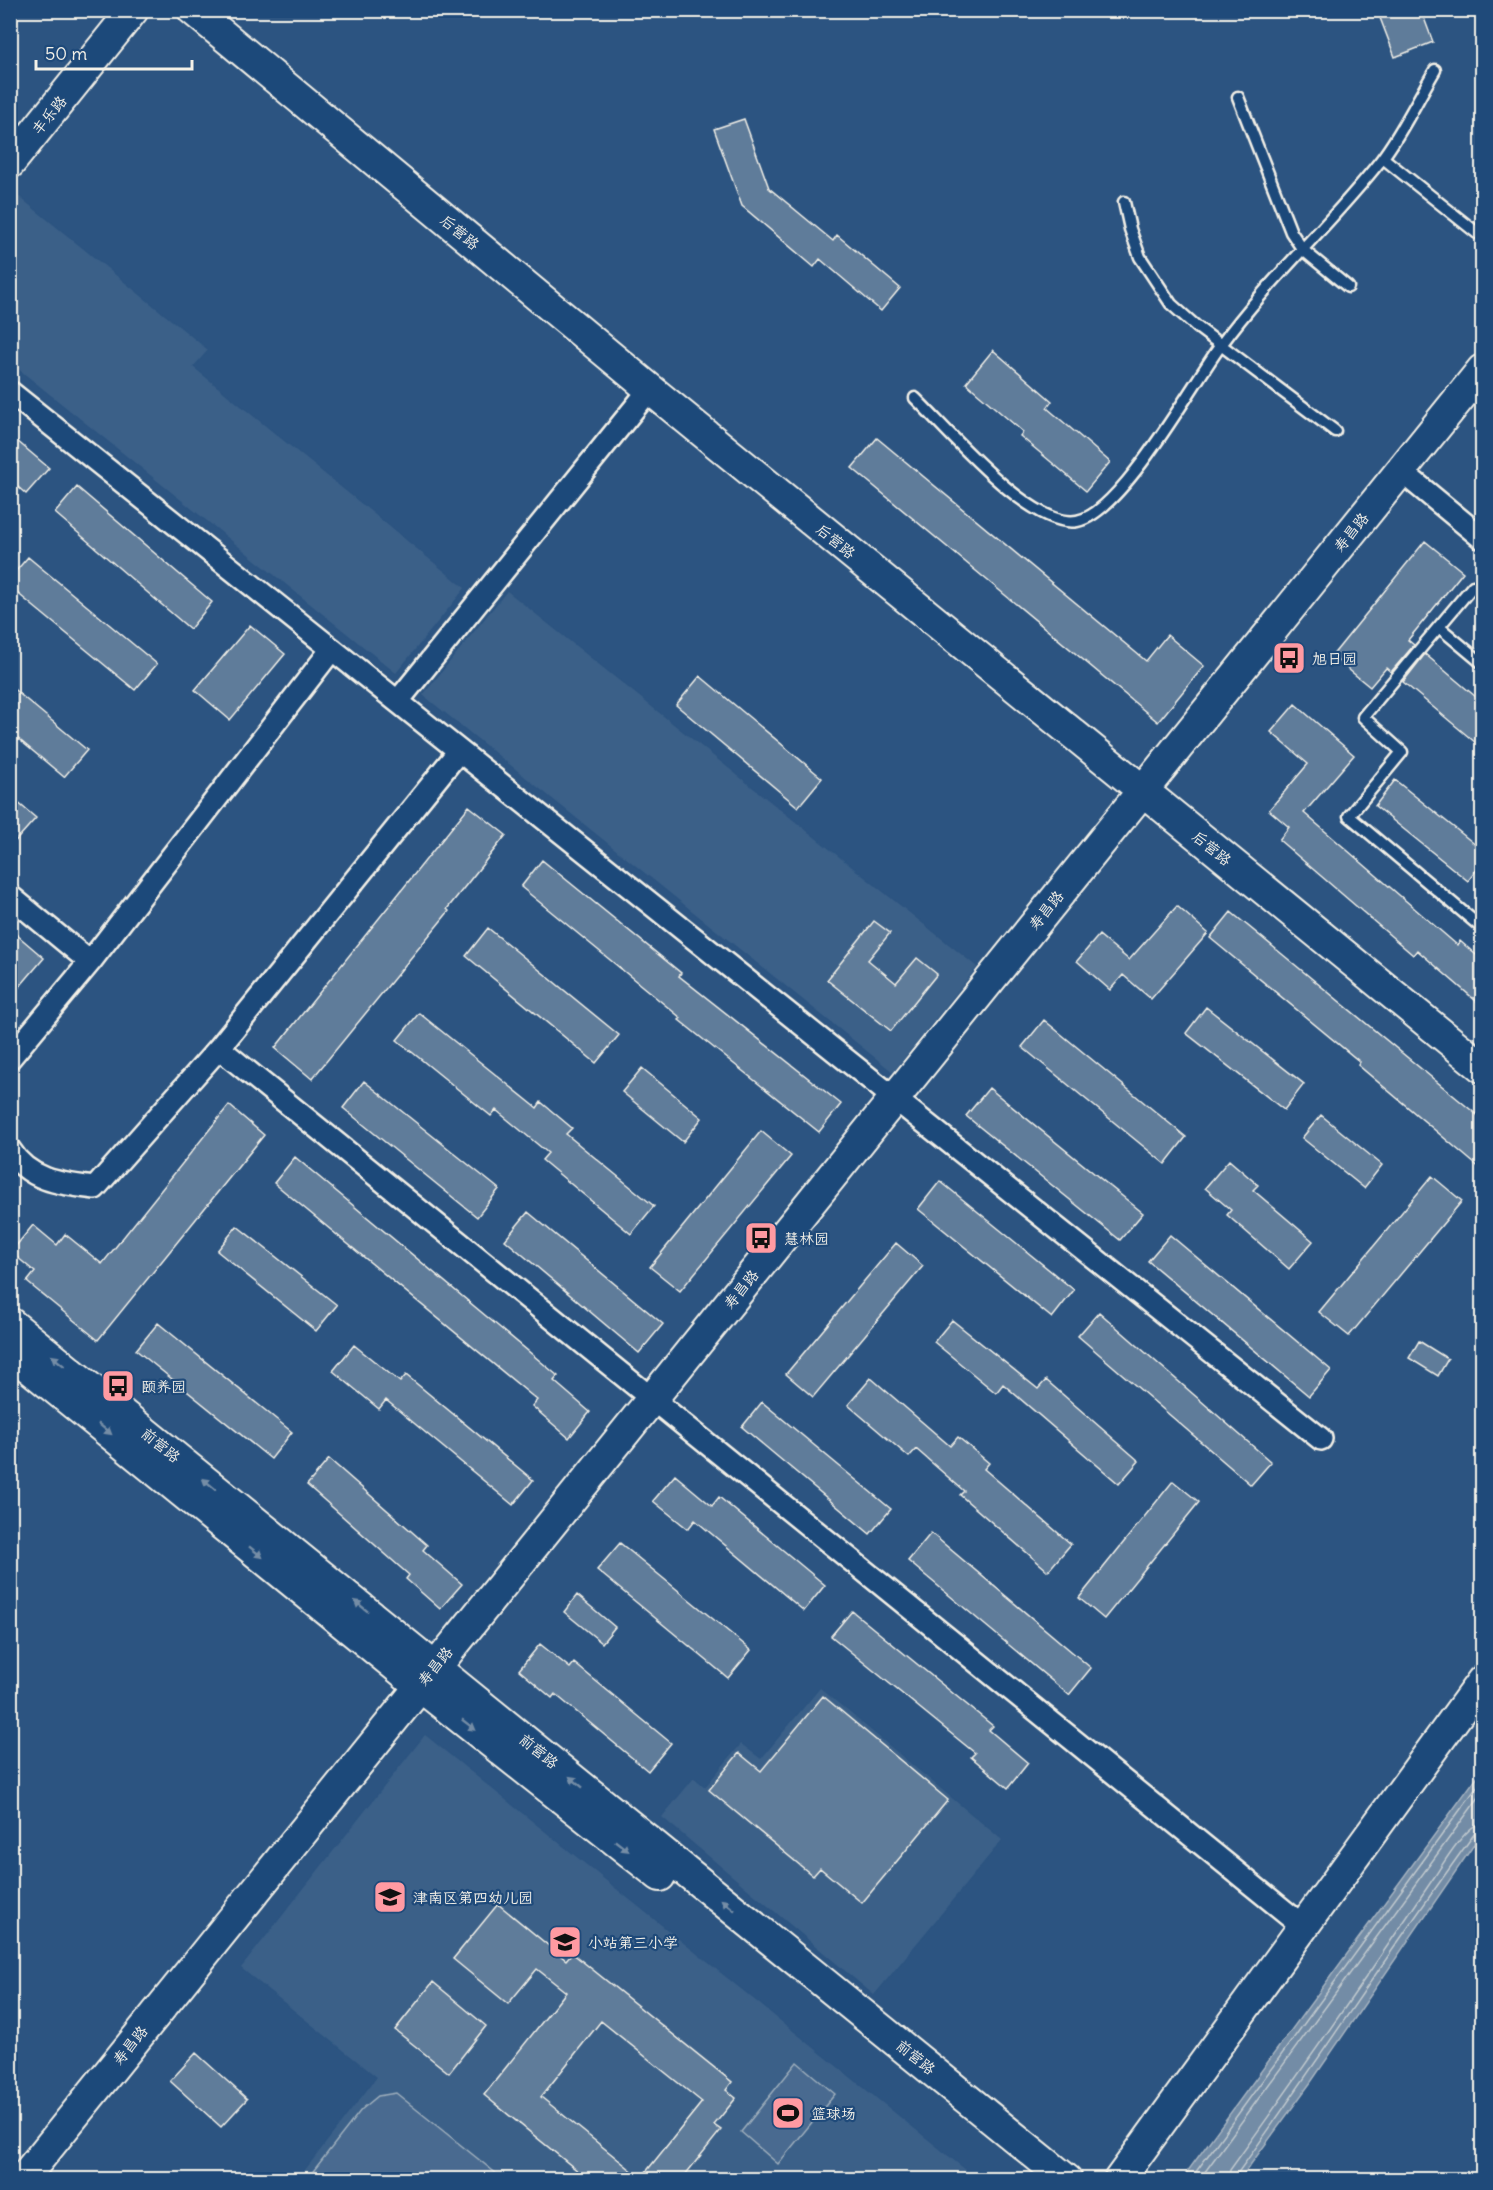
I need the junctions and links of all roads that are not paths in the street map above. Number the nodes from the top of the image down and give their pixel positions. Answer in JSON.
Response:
{"nodes":[{"id":1,"x":114,"y":10,"type":"edge"},
{"id":2,"x":133,"y":10,"type":"edge"},
{"id":3,"x":193,"y":10,"type":"edge"},
{"id":4,"x":1435,"y":70,"type":"dead end"},
{"id":5,"x":1238,"y":97,"type":"dead end"},
{"id":6,"x":10,"y":139,"type":"edge"},
{"id":7,"x":1383,"y":158,"type":"junction"},
{"id":8,"x":10,"y":163,"type":"edge"},
{"id":9,"x":1124,"y":202,"type":"dead end"},
{"id":10,"x":1477,"y":233,"type":"dead end"},
{"id":11,"x":1303,"y":250,"type":"junction"},
{"id":12,"x":1348,"y":287,"type":"dead end"},
{"id":13,"x":1220,"y":345,"type":"junction"},
{"id":14,"x":1482,"y":370,"type":"edge"},
{"id":15,"x":650,"y":389,"type":"junction"},
{"id":16,"x":1482,"y":391,"type":"edge"},
{"id":17,"x":10,"y":392,"type":"edge"},
{"id":18,"x":915,"y":398,"type":"dead end"},
{"id":19,"x":1335,"y":431,"type":"dead end"},
{"id":20,"x":1406,"y":476,"type":"junction"},
{"id":21,"x":1482,"y":538,"type":"edge"},
{"id":22,"x":1473,"y":586,"type":"dead end"},
{"id":23,"x":1439,"y":627,"type":"junction"},
{"id":24,"x":332,"y":650,"type":"junction"},
{"id":25,"x":1482,"y":663,"type":"edge"},
{"id":26,"x":398,"y":701,"type":"junction"},
{"id":27,"x":459,"y":751,"type":"junction"},
{"id":28,"x":1147,"y":795,"type":"junction"},
{"id":29,"x":10,"y":896,"type":"edge"},
{"id":30,"x":1482,"y":928,"type":"edge"},
{"id":31,"x":90,"y":962,"type":"junction"},
{"id":32,"x":219,"y":1048,"type":"junction"},
{"id":33,"x":10,"y":1058,"type":"edge"},
{"id":34,"x":1482,"y":1067,"type":"edge"},
{"id":35,"x":900,"y":1103,"type":"junction"},
{"id":36,"x":14,"y":1164,"type":"edge"},
{"id":37,"x":10,"y":1323,"type":"edge"},
{"id":38,"x":10,"y":1352,"type":"edge"},
{"id":39,"x":657,"y":1404,"type":"junction"},
{"id":40,"x":1321,"y":1439,"type":"dead end"},
{"id":41,"x":468,"y":1637,"type":"junction"},
{"id":42,"x":398,"y":1652,"type":"junction"},
{"id":43,"x":433,"y":1675,"type":"junction"},
{"id":44,"x":1482,"y":1681,"type":"edge"},
{"id":45,"x":1304,"y":1927,"type":"junction"},
{"id":46,"x":22,"y":2180,"type":"edge"},
{"id":47,"x":44,"y":2180,"type":"edge"},
{"id":48,"x":1042,"y":2180,"type":"edge"},
{"id":49,"x":1067,"y":2180,"type":"edge"},
{"id":50,"x":1119,"y":2180,"type":"edge"}],
"edges":[{"from":1,"to":6,"type":"street","name":"丰乐路"},
{"from":2,"to":8,"type":"street","name":"丰乐路"},
{"from":3,"to":15,"type":"street","name":"后营路"},
{"from":4,"to":7,"type":"lane"},
{"from":5,"to":11,"type":"lane"},
{"from":7,"to":10,"type":"lane"},
{"from":7,"to":11,"type":"lane"},
{"from":9,"to":13,"type":"lane"},
{"from":11,"to":12,"type":"lane"},
{"from":11,"to":13,"type":"lane"},
{"from":13,"to":18,"type":"lane"},
{"from":13,"to":19,"type":"lane"},
{"from":14,"to":20,"type":"street","name":"寿昌路"},
{"from":15,"to":26,"type":"street"},
{"from":15,"to":28,"type":"street","name":"后营路"},
{"from":16,"to":20,"type":"street","name":"寿昌路"},
{"from":17,"to":24,"type":"street"},
{"from":20,"to":21,"type":"street"},
{"from":20,"to":28,"type":"street","name":"寿昌路"},
{"from":22,"to":23,"type":"lane"},
{"from":23,"to":25,"type":"lane"},
{"from":23,"to":30,"type":"lane"},
{"from":24,"to":26,"type":"street"},
{"from":24,"to":31,"type":"street"},
{"from":26,"to":27,"type":"street"},
{"from":27,"to":32,"type":"street"},
{"from":27,"to":35,"type":"street"},
{"from":28,"to":34,"type":"street","name":"后营路"},
{"from":28,"to":35,"type":"street","name":"寿昌路"},
{"from":29,"to":31,"type":"street"},
{"from":31,"to":33,"type":"street"},
{"from":32,"to":36,"type":"street"},
{"from":32,"to":39,"type":"street"},
{"from":35,"to":39,"type":"street","name":"寿昌路"},
{"from":35,"to":40,"type":"street"},
{"from":42,"to":37,"type":"street","name":"前营路","one_way":true},
{"from":38,"to":42,"type":"street","name":"前营路","one_way":true},
{"from":39,"to":41,"type":"street","name":"寿昌路"},
{"from":39,"to":45,"type":"street"},
{"from":41,"to":42,"type":"street"},
{"from":41,"to":43,"type":"street","name":"寿昌路"},
{"from":42,"to":43,"type":"street"},
{"from":43,"to":46,"type":"street","name":"寿昌路"},
{"from":43,"to":47,"type":"street","name":"寿昌路"},
{"from":43,"to":48,"type":"street","name":"前营路","one_way":true},
{"from":49,"to":43,"type":"street","name":"前营路","one_way":true},
{"from":44,"to":45,"type":"street"},
{"from":45,"to":50,"type":"street"}]}
